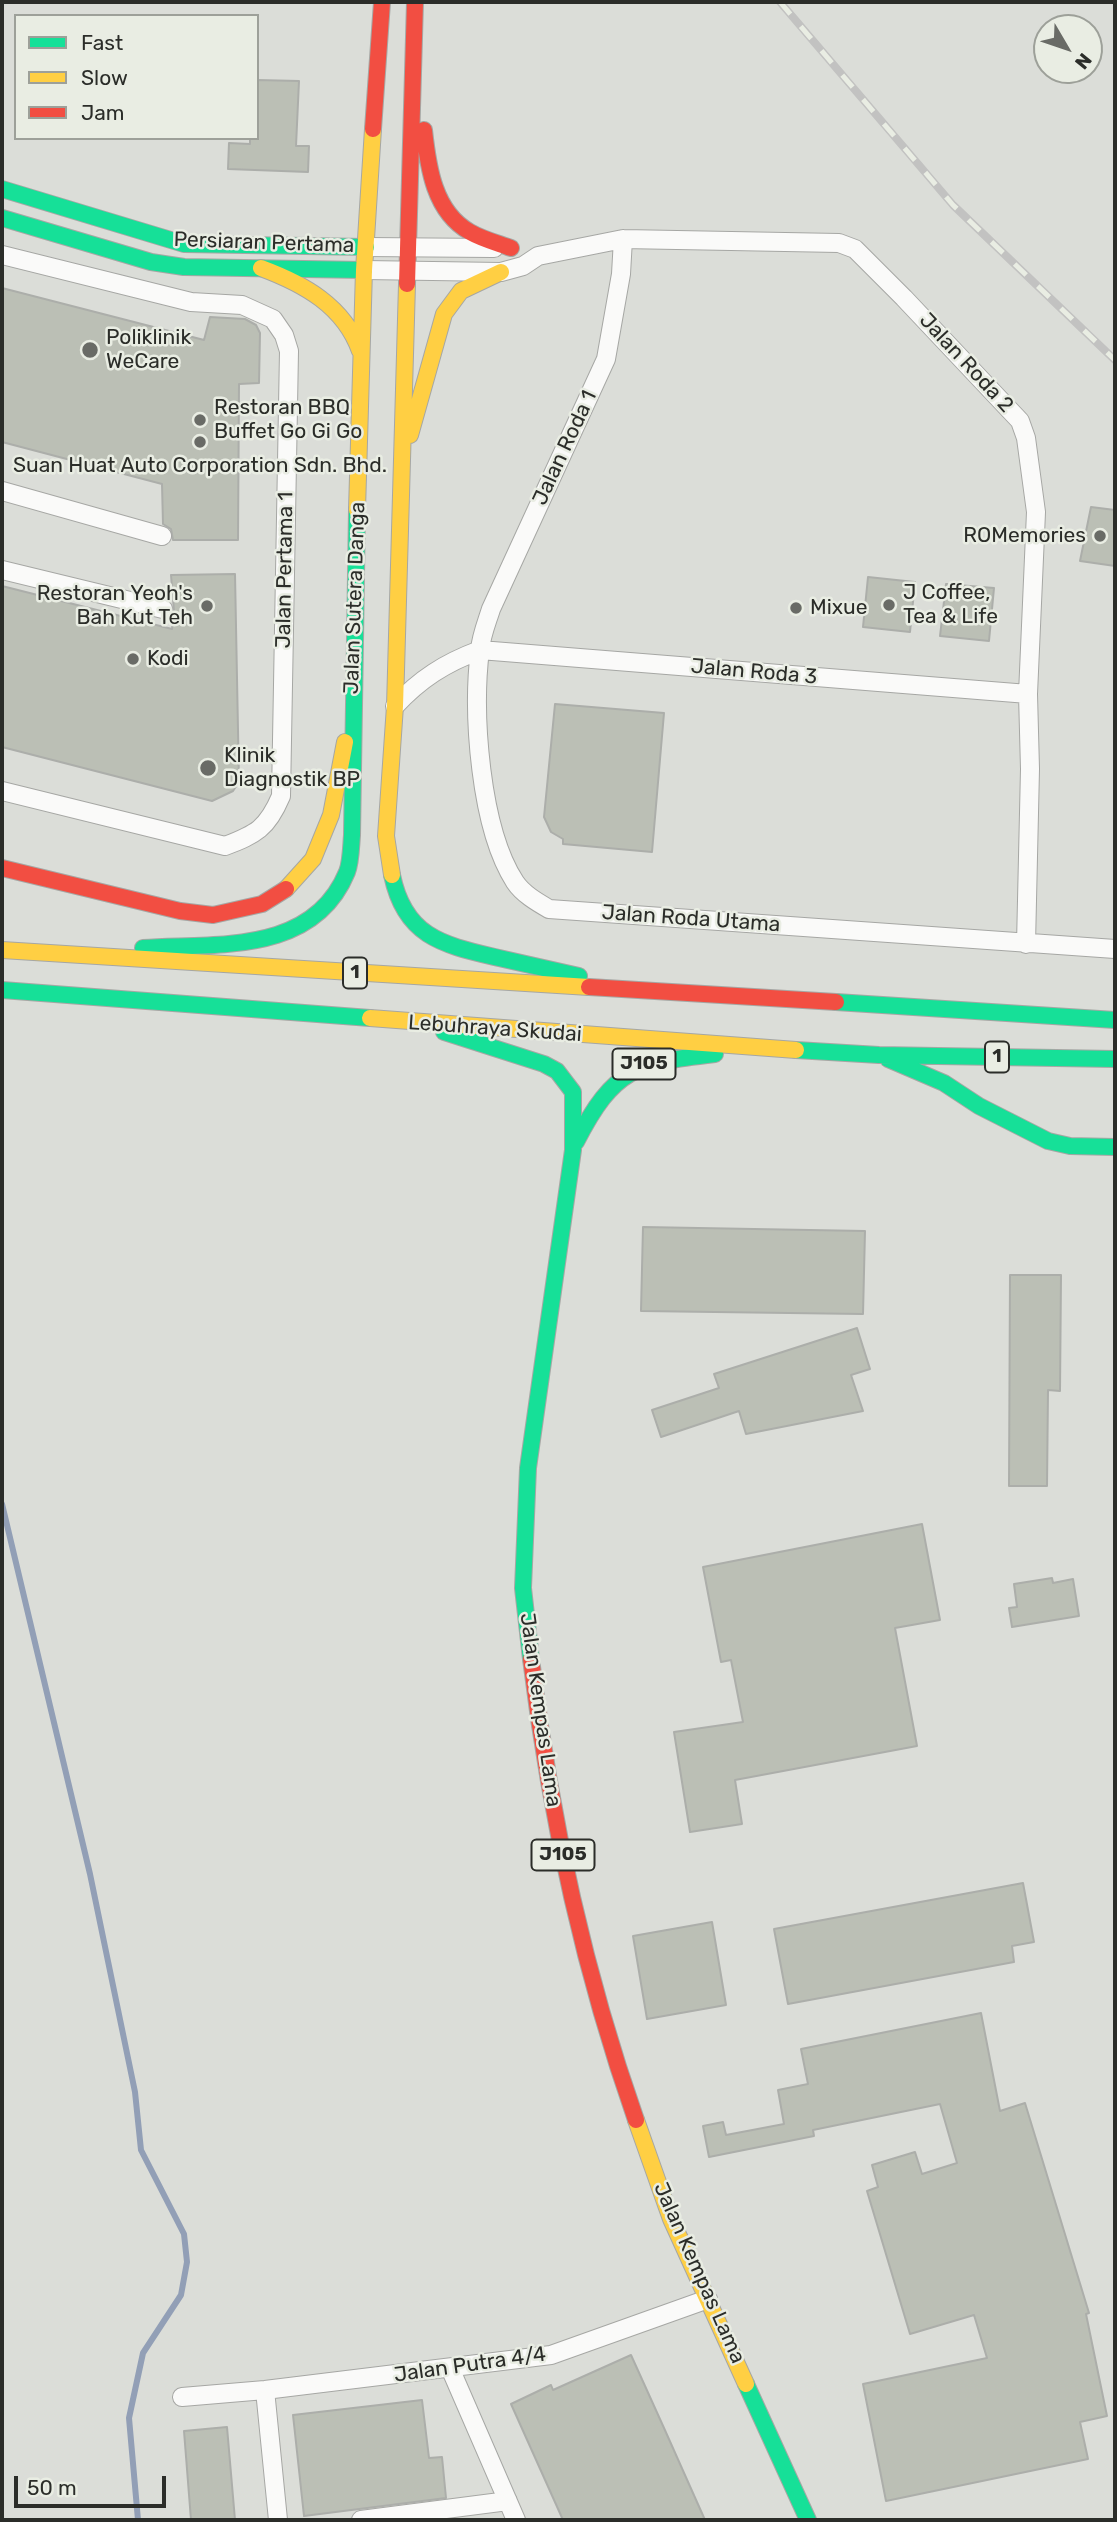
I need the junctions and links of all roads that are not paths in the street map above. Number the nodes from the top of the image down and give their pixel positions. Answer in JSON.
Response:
{"nodes":[{"id":1,"x":382,"y":2,"type":"edge"},
{"id":2,"x":415,"y":2,"type":"edge"},
{"id":3,"x":414,"y":35,"type":"junction"},
{"id":4,"x":2,"y":189,"type":"edge"},
{"id":5,"x":2,"y":218,"type":"edge"},
{"id":6,"x":623,"y":239,"type":"junction"},
{"id":7,"x":366,"y":247,"type":"junction"},
{"id":8,"x":406,"y":247,"type":"junction"},
{"id":9,"x":511,"y":248,"type":"junction"},
{"id":10,"x":2,"y":255,"type":"edge"},
{"id":11,"x":538,"y":256,"type":"junction"},
{"id":12,"x":261,"y":268,"type":"junction"},
{"id":13,"x":365,"y":271,"type":"junction"},
{"id":14,"x":405,"y":271,"type":"junction"},
{"id":15,"x":501,"y":272,"type":"junction"},
{"id":16,"x":362,"y":356,"type":"junction"},
{"id":17,"x":399,"y":474,"type":"junction"},
{"id":18,"x":2,"y":491,"type":"edge"},
{"id":19,"x":162,"y":536,"type":"dead end"},
{"id":20,"x":2,"y":570,"type":"edge"},
{"id":21,"x":163,"y":609,"type":"dead end"},
{"id":22,"x":480,"y":650,"type":"junction"},
{"id":23,"x":1028,"y":694,"type":"junction"},
{"id":24,"x":352,"y":703,"type":"junction"},
{"id":25,"x":394,"y":706,"type":"junction"},
{"id":26,"x":2,"y":791,"type":"edge"},
{"id":27,"x":2,"y":868,"type":"edge"},
{"id":28,"x":1026,"y":944,"type":"junction"},
{"id":29,"x":1115,"y":949,"type":"edge"},
{"id":30,"x":2,"y":950,"type":"edge"},
{"id":31,"x":54,"y":954,"type":"junction"},
{"id":32,"x":2,"y":990,"type":"edge"},
{"id":33,"x":656,"y":993,"type":"junction"},
{"id":34,"x":1115,"y":1002,"type":"edge"},
{"id":35,"x":1087,"y":1019,"type":"junction"},
{"id":36,"x":1115,"y":1020,"type":"edge"},
{"id":37,"x":419,"y":1024,"type":"junction"},
{"id":38,"x":759,"y":1048,"type":"junction"},
{"id":39,"x":879,"y":1055,"type":"junction"},
{"id":40,"x":1115,"y":1059,"type":"edge"},
{"id":41,"x":1115,"y":1147,"type":"edge"},
{"id":42,"x":573,"y":1150,"type":"junction"},
{"id":43,"x":708,"y":2299,"type":"junction"},
{"id":44,"x":450,"y":2368,"type":"junction"},
{"id":45,"x":265,"y":2390,"type":"junction"},
{"id":46,"x":182,"y":2396,"type":"dead end"},
{"id":47,"x":508,"y":2501,"type":"junction"},
{"id":48,"x":278,"y":2520,"type":"edge"},
{"id":49,"x":361,"y":2520,"type":"edge"},
{"id":50,"x":516,"y":2520,"type":"edge"},
{"id":51,"x":808,"y":2520,"type":"edge"}],
"edges":[{"from":1,"to":7,"type":"main road","name":"Jalan Sutera Danga"},
{"from":2,"to":3,"type":"main road","name":"Jalan Sutera Danga"},
{"from":3,"to":8,"type":"main road","name":"Jalan Sutera Danga"},
{"from":3,"to":9,"type":"main road"},
{"from":4,"to":7,"type":"main road","name":"Persiaran Pertama"},
{"from":5,"to":12,"type":"main road","name":"Persiaran Pertama"},
{"from":6,"to":11,"type":"street","name":"Jalan Roda 2"},
{"from":6,"to":22,"type":"street","name":"Jalan Roda 1"},
{"from":6,"to":23,"type":"street","name":"Jalan Roda 2"},
{"from":7,"to":8,"type":"street","name":"Jalan Roda 2"},
{"from":7,"to":13,"type":"main road","name":"Jalan Sutera Danga"},
{"from":8,"to":9,"type":"street","name":"Jalan Roda 2"},
{"from":8,"to":14,"type":"main road","name":"Jalan Sutera Danga"},
{"from":9,"to":11,"type":"street","name":"Jalan Roda 2"},
{"from":10,"to":26,"type":"street","name":"Jalan Pertama 1"},
{"from":11,"to":15,"type":"street","name":"Jalan Roda 2"},
{"from":12,"to":13,"type":"main road","name":"Persiaran Pertama"},
{"from":12,"to":16,"type":"main road"},
{"from":13,"to":14,"type":"street","name":"Jalan Roda 2"},
{"from":13,"to":16,"type":"main road","name":"Jalan Sutera Danga"},
{"from":14,"to":15,"type":"street","name":"Jalan Roda 2"},
{"from":14,"to":17,"type":"main road","name":"Jalan Sutera Danga"},
{"from":15,"to":17,"type":"main road"},
{"from":16,"to":24,"type":"main road","name":"Jalan Sutera Danga"},
{"from":17,"to":25,"type":"main road","name":"Jalan Sutera Danga"},
{"from":18,"to":19,"type":"street"},
{"from":20,"to":21,"type":"street"},
{"from":22,"to":23,"type":"street","name":"Jalan Roda 3"},
{"from":22,"to":25,"type":"street"},
{"from":22,"to":28,"type":"street","name":"Jalan Roda Utama"},
{"from":23,"to":28,"type":"street","name":"Jalan Roda 2"},
{"from":24,"to":27,"type":"main road"},
{"from":24,"to":31,"type":"main road","name":"Jalan Sutera Danga"},
{"from":25,"to":33,"type":"main road","name":"Jalan Sutera Danga"},
{"from":28,"to":29,"type":"street","name":"Jalan Roda Utama"},
{"from":30,"to":31,"type":"main road","number":"1"},
{"from":31,"to":33,"type":"main road","number":"1"},
{"from":32,"to":37,"type":"main road","name":"Lebuhraya Skudai","number":"1"},
{"from":33,"to":35,"type":"main road","number":"1"},
{"from":34,"to":35,"type":"main road"},
{"from":35,"to":36,"type":"main road","number":"1"},
{"from":37,"to":38,"type":"main road","name":"Lebuhraya Skudai","number":"1"},
{"from":37,"to":42,"type":"main road","name":"Jalan Kempas Lama","number":"J105"},
{"from":38,"to":39,"type":"main road","name":"Lebuhraya Skudai","number":"1"},
{"from":38,"to":42,"type":"main road","name":"Jalan Kempas Lama","number":"J105"},
{"from":39,"to":40,"type":"main road","name":"Lebuhraya Skudai","number":"1"},
{"from":39,"to":41,"type":"main road"},
{"from":42,"to":43,"type":"main road","name":"Jalan Kempas Lama","number":"J105"},
{"from":43,"to":44,"type":"street","name":"Jalan Putra 4/4"},
{"from":43,"to":51,"type":"main road","name":"Jalan Kempas Lama","number":"J105"},
{"from":44,"to":45,"type":"street","name":"Jalan Putra 4/4"},
{"from":44,"to":47,"type":"street"},
{"from":45,"to":46,"type":"street","name":"Jalan Putra 4/4"},
{"from":45,"to":48,"type":"street"},
{"from":47,"to":49,"type":"street"},
{"from":47,"to":50,"type":"street"}]}
